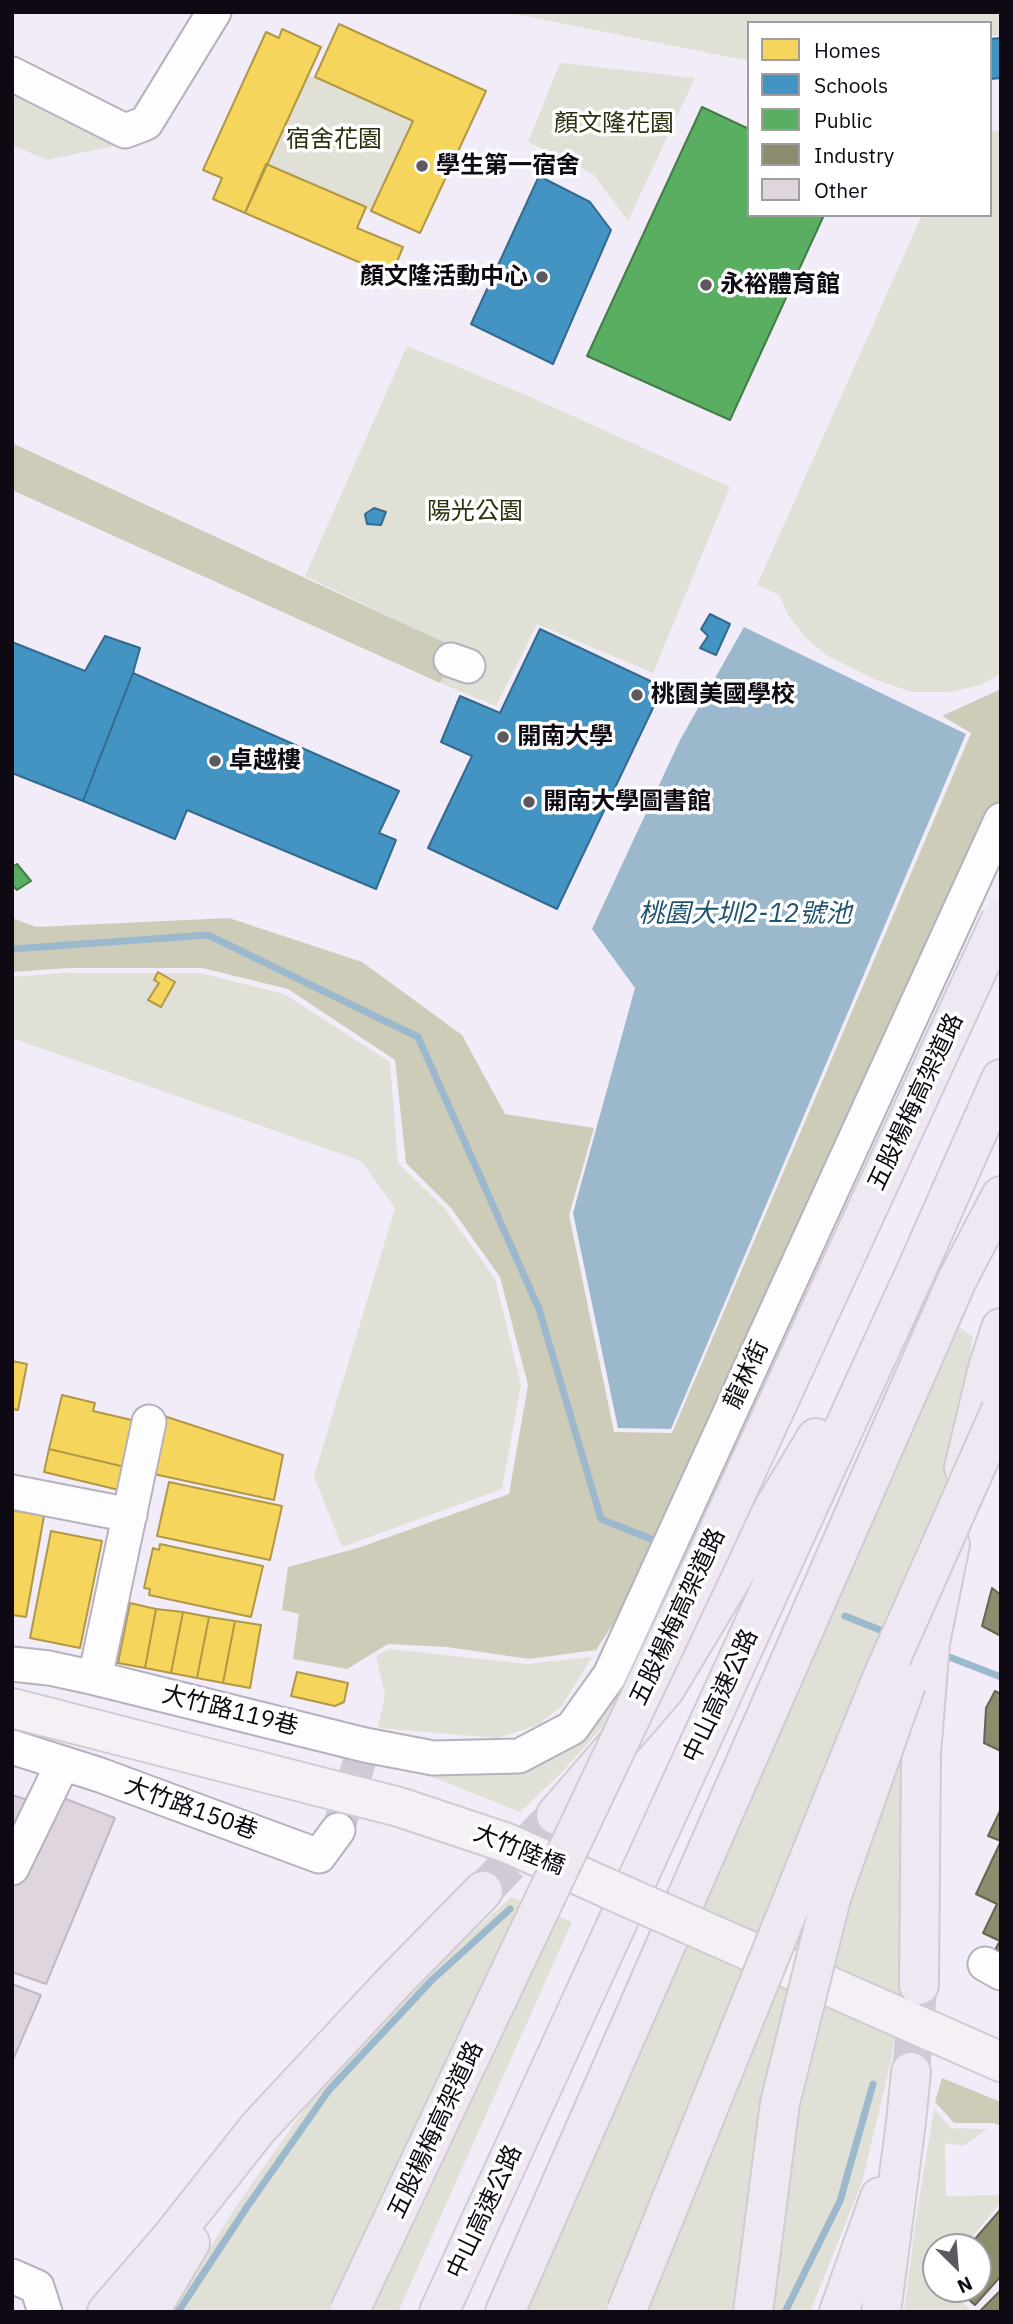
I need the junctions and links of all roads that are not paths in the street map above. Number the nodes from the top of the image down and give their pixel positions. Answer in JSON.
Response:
{"nodes":[{"id":1,"x":214,"y":12,"type":"edge"},
{"id":2,"x":12,"y":74,"type":"edge"},
{"id":3,"x":1001,"y":820,"type":"edge"},
{"id":4,"x":1001,"y":919,"type":"edge"},
{"id":5,"x":1001,"y":1079,"type":"edge"},
{"id":6,"x":1001,"y":1196,"type":"edge"},
{"id":7,"x":916,"y":1271,"type":"junction"},
{"id":8,"x":1001,"y":1328,"type":"edge"},
{"id":9,"x":1001,"y":1412,"type":"edge"},
{"id":10,"x":149,"y":1422,"type":"dead end"},
{"id":11,"x":12,"y":1492,"type":"edge"},
{"id":12,"x":130,"y":1515,"type":"junction"},
{"id":13,"x":12,"y":1664,"type":"edge"},
{"id":14,"x":95,"y":1678,"type":"junction"},
{"id":15,"x":12,"y":1708,"type":"edge"},
{"id":16,"x":12,"y":1747,"type":"edge"},
{"id":17,"x":363,"y":1751,"type":"joint"},
{"id":18,"x":63,"y":1763,"type":"junction"},
{"id":19,"x":556,"y":1815,"type":"tunnel mouth"},
{"id":20,"x":329,"y":1843,"type":"dead end"},
{"id":21,"x":12,"y":1868,"type":"edge"},
{"id":22,"x":483,"y":1891,"type":"tunnel mouth"},
{"id":23,"x":919,"y":1984,"type":"tunnel mouth"},
{"id":24,"x":1001,"y":2062,"type":"edge"},
{"id":25,"x":911,"y":2072,"type":"tunnel mouth"},
{"id":26,"x":302,"y":2081,"type":"junction"},
{"id":27,"x":906,"y":2122,"type":"junction"},
{"id":28,"x":12,"y":2276,"type":"edge"},
{"id":29,"x":45,"y":2312,"type":"edge"},
{"id":30,"x":107,"y":2312,"type":"edge"},
{"id":31,"x":149,"y":2312,"type":"edge"},
{"id":32,"x":349,"y":2312,"type":"edge"},
{"id":33,"x":439,"y":2312,"type":"edge"},
{"id":34,"x":505,"y":2312,"type":"edge"},
{"id":35,"x":626,"y":2312,"type":"edge"},
{"id":36,"x":753,"y":2312,"type":"edge"},
{"id":37,"x":839,"y":2312,"type":"edge"},
{"id":38,"x":881,"y":2312,"type":"edge"}],
"edges":[{"from":1,"to":2,"type":"street"},
{"from":3,"to":17,"type":"street","name":"龍林街"},
{"from":4,"to":32,"type":"highway","name":"五股楊梅高架道路","bridge":true},
{"from":5,"to":7,"type":"highway","name":"中山高速公路"},
{"from":6,"to":34,"type":"highway","name":"中山高速公路"},
{"from":7,"to":19,"type":"highway"},
{"from":7,"to":33,"type":"highway","name":"中山高速公路"},
{"from":8,"to":23,"type":"highway"},
{"from":9,"to":35,"type":"highway","bridge":true},
{"from":9,"to":36,"type":"highway","bridge":true},
{"from":10,"to":12,"type":"street"},
{"from":11,"to":12,"type":"street"},
{"from":12,"to":14,"type":"street"},
{"from":13,"to":14,"type":"street","name":"大竹路119巷"},
{"from":14,"to":17,"type":"street","name":"大竹路119巷"},
{"from":15,"to":24,"type":"main road","name":"大竹陸橋","bridge":true},
{"from":16,"to":18,"type":"street","name":"大竹路150巷"},
{"from":18,"to":20,"type":"street","name":"大竹路150巷"},
{"from":18,"to":21,"type":"street"},
{"from":22,"to":26,"type":"highway"},
{"from":25,"to":27,"type":"highway"},
{"from":26,"to":30,"type":"highway"},
{"from":26,"to":31,"type":"highway"},
{"from":27,"to":37,"type":"highway"},
{"from":27,"to":38,"type":"highway"},
{"from":28,"to":29,"type":"street"}]}
